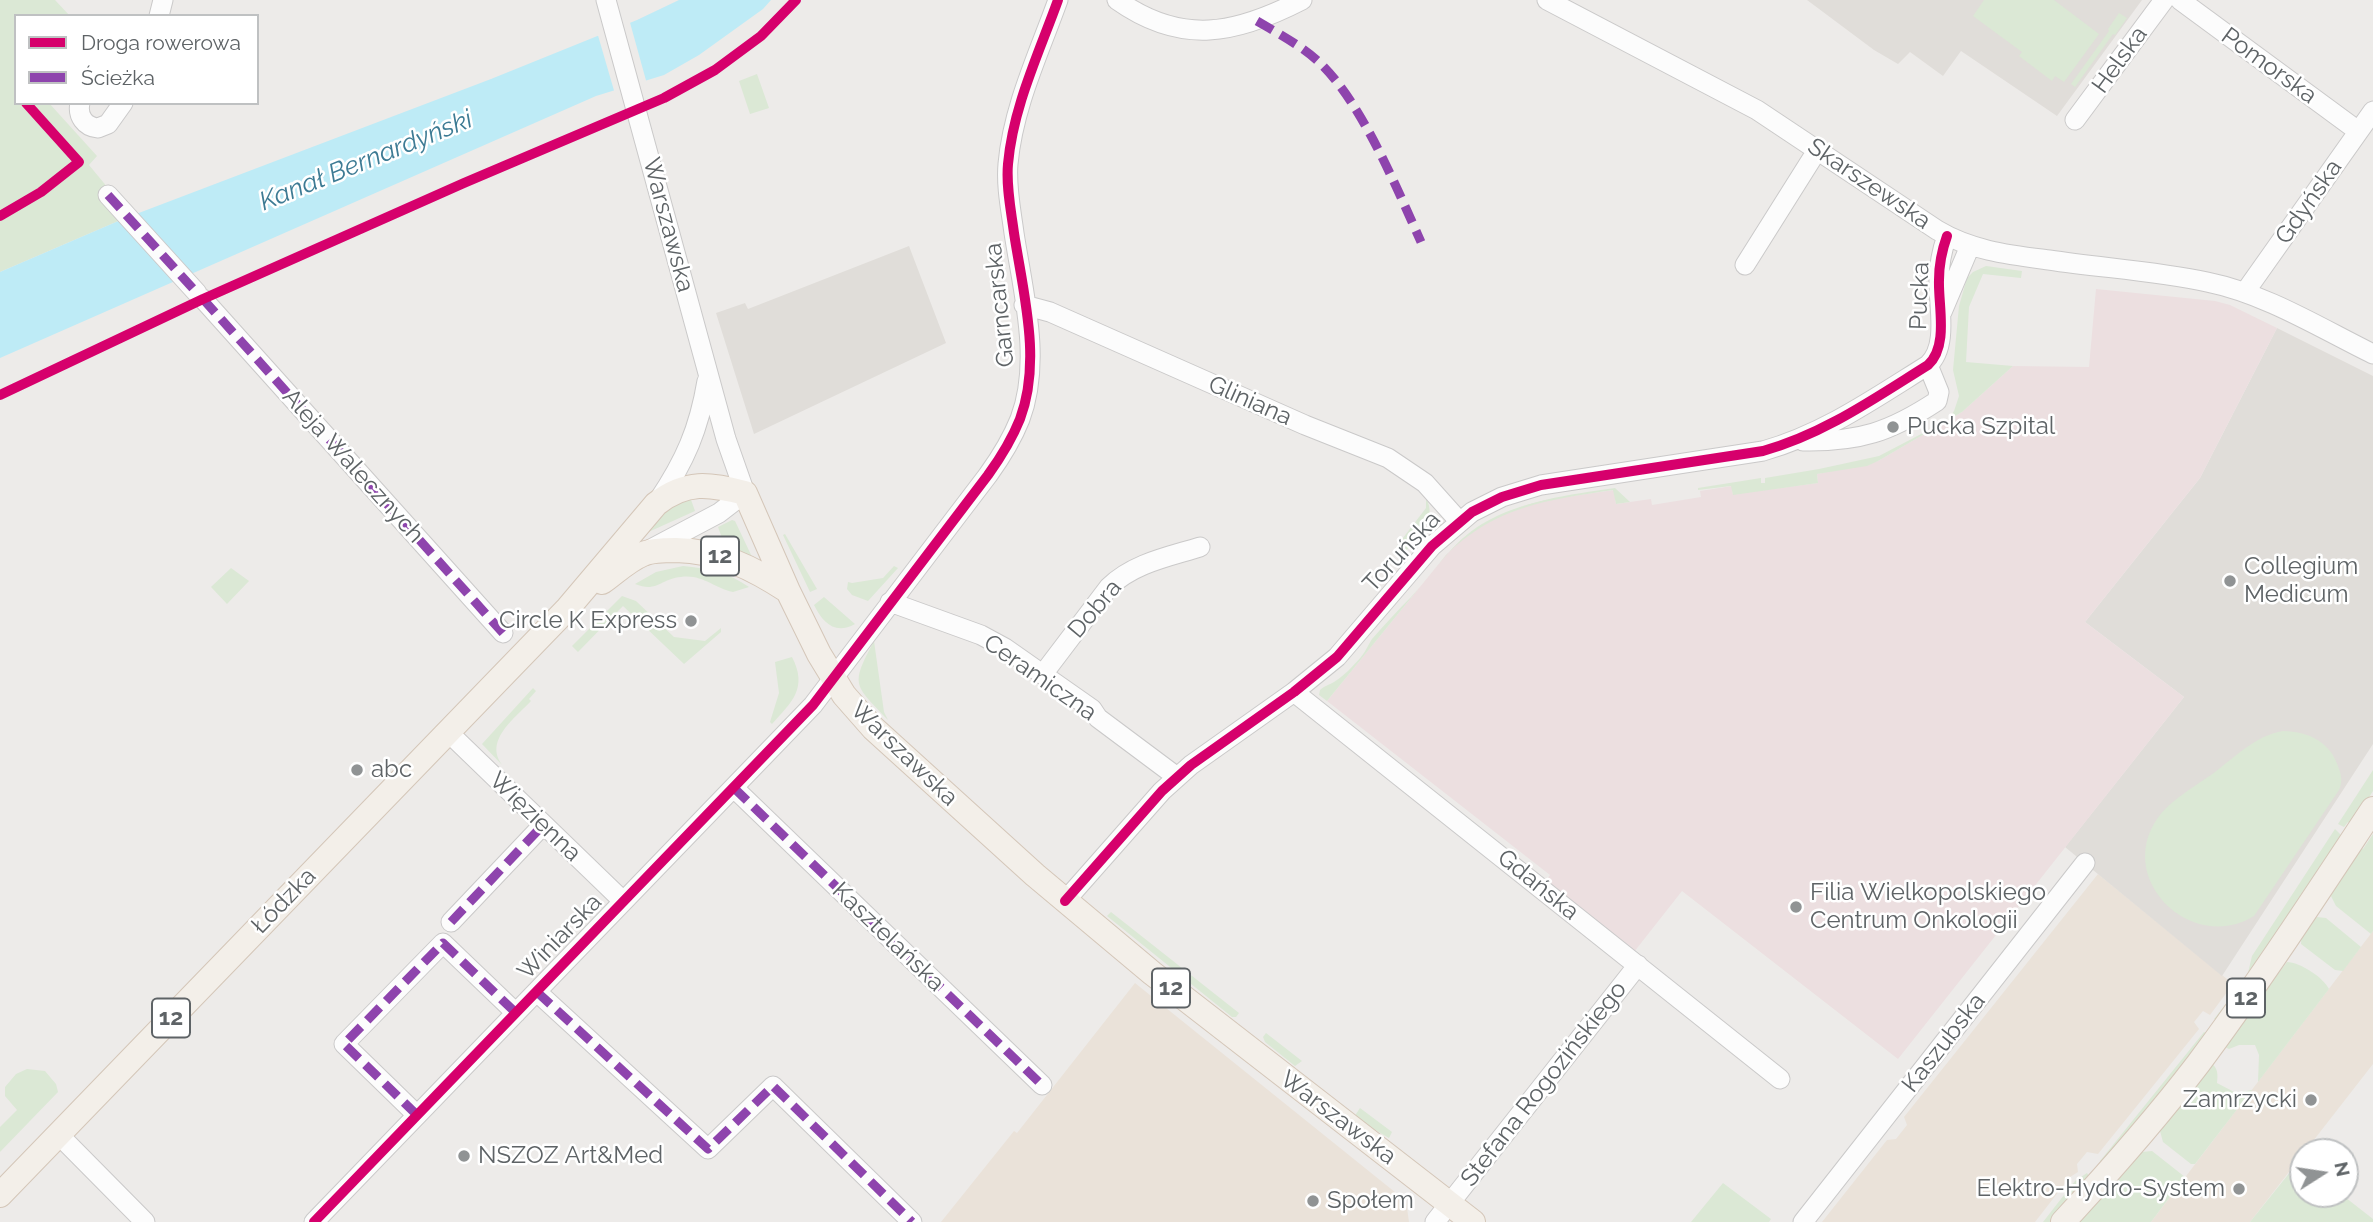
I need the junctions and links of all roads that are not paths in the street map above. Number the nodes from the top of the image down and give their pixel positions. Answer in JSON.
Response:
{"nodes":[{"id":1,"x":606,"y":0,"type":"edge"},
{"id":2,"x":1058,"y":0,"type":"edge"},
{"id":3,"x":1117,"y":0,"type":"edge"},
{"id":4,"x":1302,"y":0,"type":"edge"},
{"id":5,"x":1547,"y":0,"type":"edge"},
{"id":6,"x":2164,"y":0,"type":"edge"},
{"id":7,"x":2180,"y":0,"type":"edge"},
{"id":8,"x":80,"y":105,"type":"edge"},
{"id":9,"x":122,"y":105,"type":"edge"},
{"id":10,"x":2373,"y":111,"type":"edge"},
{"id":11,"x":2075,"y":120,"type":"dead end"},
{"id":12,"x":2358,"y":131,"type":"junction"},
{"id":13,"x":1818,"y":149,"type":"junction"},
{"id":14,"x":108,"y":195,"type":"dead end"},
{"id":15,"x":1947,"y":236,"type":"junction"},
{"id":16,"x":1970,"y":246,"type":"junction"},
{"id":17,"x":1745,"y":265,"type":"dead end"},
{"id":18,"x":2245,"y":292,"type":"junction"},
{"id":19,"x":1024,"y":305,"type":"junction"},
{"id":20,"x":1941,"y":316,"type":"junction"},
{"id":21,"x":2373,"y":354,"type":"edge"},
{"id":22,"x":1928,"y":365,"type":"junction"},
{"id":23,"x":708,"y":373,"type":"junction"},
{"id":24,"x":1865,"y":404,"type":"junction"},
{"id":25,"x":1881,"y":432,"type":"junction"},
{"id":26,"x":1794,"y":441,"type":"junction"},
{"id":27,"x":745,"y":493,"type":"junction"},
{"id":28,"x":656,"y":504,"type":"junction"},
{"id":29,"x":1459,"y":521,"type":"junction"},
{"id":30,"x":1200,"y":547,"type":"dead end"},
{"id":31,"x":644,"y":553,"type":"junction"},
{"id":32,"x":788,"y":591,"type":"junction"},
{"id":33,"x":890,"y":602,"type":"junction"},
{"id":34,"x":568,"y":608,"type":"junction"},
{"id":35,"x":503,"y":633,"type":"dead end"},
{"id":36,"x":1043,"y":674,"type":"junction"},
{"id":37,"x":833,"y":678,"type":"junction"},
{"id":38,"x":1294,"y":692,"type":"junction"},
{"id":39,"x":447,"y":731,"type":"junction"},
{"id":40,"x":1177,"y":776,"type":"junction"},
{"id":41,"x":734,"y":788,"type":"junction"},
{"id":42,"x":2373,"y":809,"type":"edge"},
{"id":43,"x":543,"y":825,"type":"junction"},
{"id":44,"x":2085,"y":863,"type":"dead end"},
{"id":45,"x":623,"y":901,"type":"junction"},
{"id":46,"x":1065,"y":901,"type":"junction"},
{"id":47,"x":451,"y":922,"type":"dead end"},
{"id":48,"x":1638,"y":965,"type":"junction"},
{"id":49,"x":537,"y":992,"type":"junction"},
{"id":50,"x":516,"y":1013,"type":"junction"},
{"id":51,"x":1780,"y":1079,"type":"dead end"},
{"id":52,"x":1042,"y":1085,"type":"dead end"},
{"id":53,"x":417,"y":1115,"type":"junction"},
{"id":54,"x":58,"y":1134,"type":"junction"},
{"id":55,"x":0,"y":1195,"type":"edge"},
{"id":56,"x":1442,"y":1213,"type":"edge"},
{"id":57,"x":145,"y":1222,"type":"edge"},
{"id":58,"x":316,"y":1222,"type":"edge"},
{"id":59,"x":912,"y":1222,"type":"edge"},
{"id":60,"x":1473,"y":1222,"type":"edge"},
{"id":61,"x":1803,"y":1222,"type":"edge"},
{"id":62,"x":2063,"y":1222,"type":"edge"}],
"edges":[{"from":1,"to":23,"type":"street","name":"Warszawska"},
{"from":2,"to":19,"type":"street","name":"Garncarska"},
{"from":3,"to":4,"type":"street"},
{"from":5,"to":13,"type":"street","name":"Skarszewska"},
{"from":6,"to":11,"type":"street","name":"Helska"},
{"from":7,"to":12,"type":"street","name":"Pomorska"},
{"from":8,"to":9,"type":"street"},
{"from":10,"to":12,"type":"street","name":"Gdyńska"},
{"from":12,"to":18,"type":"street","name":"Gdyńska"},
{"from":13,"to":15,"type":"street","name":"Skarszewska"},
{"from":13,"to":17,"type":"street"},
{"from":14,"to":35,"type":"street","name":"Aleja Walecznych"},
{"from":15,"to":16,"type":"street","name":"Skarszewska"},
{"from":15,"to":20,"type":"street","name":"Pucka"},
{"from":16,"to":18,"type":"street","name":"Skarszewska"},
{"from":16,"to":20,"type":"street","name":"Pucka"},
{"from":18,"to":21,"type":"street","name":"Skarszewska"},
{"from":19,"to":29,"type":"street","name":"Gliniana"},
{"from":19,"to":33,"type":"street","name":"Garncarska"},
{"from":20,"to":22,"type":"street","name":"Pucka"},
{"from":22,"to":24,"type":"street","name":"Pucka"},
{"from":22,"to":25,"type":"street","name":"Pucka"},
{"from":23,"to":27,"type":"street","name":"Warszawska"},
{"from":23,"to":28,"type":"street"},
{"from":24,"to":25,"type":"street"},
{"from":24,"to":26,"type":"street","name":"Toruńska"},
{"from":25,"to":26,"type":"street","name":"Toruńska"},
{"from":26,"to":29,"type":"street","name":"Toruńska"},
{"from":27,"to":28,"type":"main road","number":"12"},
{"from":27,"to":31,"type":"street"},
{"from":27,"to":32,"type":"main road","name":"Warszawska","number":"12"},
{"from":28,"to":34,"type":"main road","name":"Łódzka","number":"12"},
{"from":29,"to":38,"type":"street","name":"Toruńska"},
{"from":30,"to":36,"type":"street","name":"Dobra"},
{"from":31,"to":32,"type":"main road","number":"12"},
{"from":31,"to":34,"type":"main road","name":"Łódzka","number":"12"},
{"from":32,"to":37,"type":"main road","name":"Warszawska","number":"12"},
{"from":33,"to":36,"type":"street","name":"Ceramiczna"},
{"from":33,"to":37,"type":"street","name":"Garncarska"},
{"from":34,"to":39,"type":"main road","name":"Łódzka","number":"12"},
{"from":36,"to":40,"type":"street","name":"Ceramiczna"},
{"from":37,"to":41,"type":"street","name":"Winiarska"},
{"from":37,"to":46,"type":"main road","name":"Warszawska","number":"12"},
{"from":38,"to":40,"type":"street","name":"Toruńska"},
{"from":38,"to":48,"type":"street","name":"Gdańska"},
{"from":39,"to":43,"type":"street","name":"Więzienna"},
{"from":39,"to":54,"type":"main road","name":"Łódzka","number":"12"},
{"from":40,"to":46,"type":"street","name":"Toruńska"},
{"from":41,"to":45,"type":"street","name":"Winiarska"},
{"from":41,"to":52,"type":"street","name":"Kasztelańska"},
{"from":42,"to":62,"type":"main road","number":"12"},
{"from":43,"to":45,"type":"street","name":"Więzienna"},
{"from":43,"to":47,"type":"street"},
{"from":44,"to":61,"type":"street","name":"Kaszubska"},
{"from":45,"to":49,"type":"street","name":"Winiarska"},
{"from":46,"to":56,"type":"main road","name":"Warszawska","number":"12"},
{"from":48,"to":51,"type":"street","name":"Gdańska"},
{"from":48,"to":56,"type":"street","name":"Stefana Rogozińskiego"},
{"from":49,"to":50,"type":"street","name":"Winiarska"},
{"from":49,"to":59,"type":"street"},
{"from":50,"to":53,"type":"street","name":"Winiarska"},
{"from":50,"to":53,"type":"street"},
{"from":53,"to":58,"type":"street","name":"Winiarska"},
{"from":54,"to":55,"type":"main road","name":"Łódzka","number":"12"},
{"from":54,"to":57,"type":"street"},
{"from":56,"to":60,"type":"main road","name":"Warszawska","number":"12"}]}
